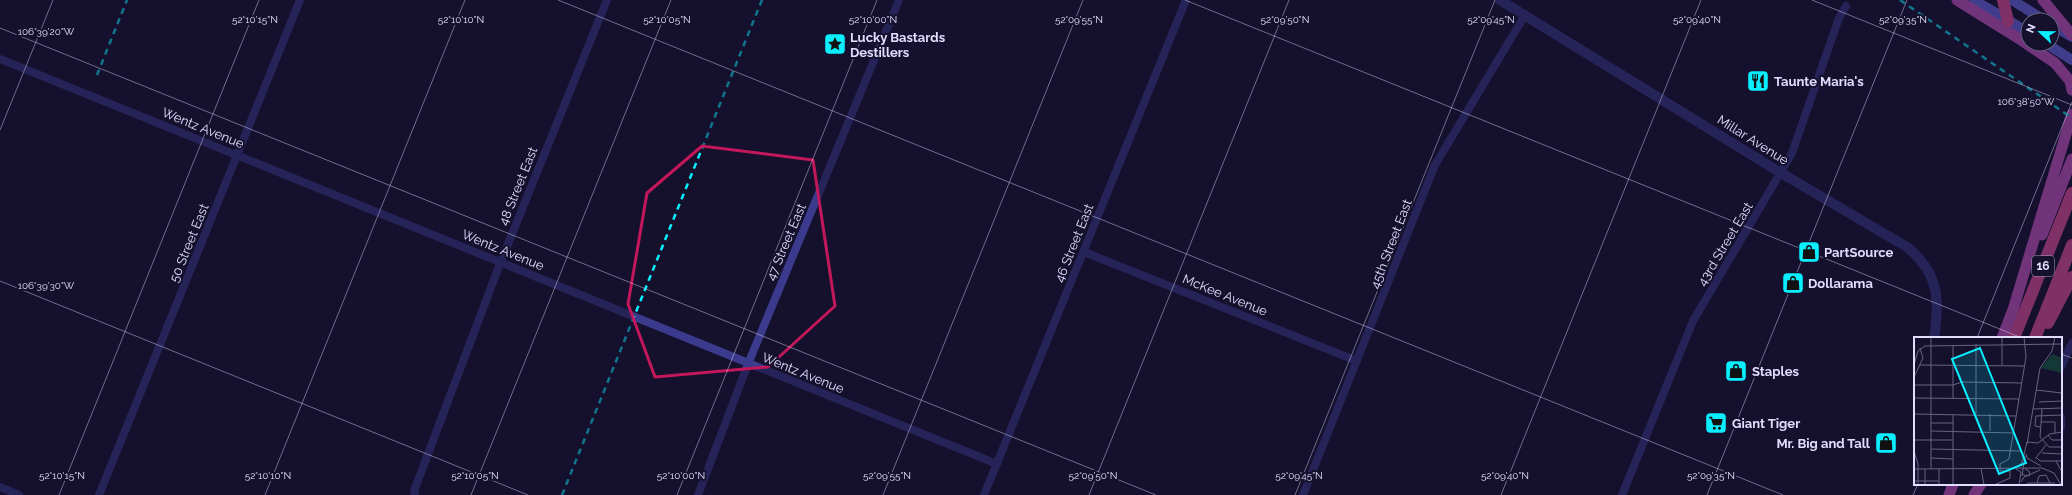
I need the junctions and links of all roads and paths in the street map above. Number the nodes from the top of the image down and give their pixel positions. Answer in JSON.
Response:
{"nodes":[{"id":1,"x":300,"y":0,"type":"edge"},
{"id":2,"x":607,"y":0,"type":"edge"},
{"id":3,"x":899,"y":0,"type":"edge"},
{"id":4,"x":1186,"y":0,"type":"edge"},
{"id":5,"x":1500,"y":0,"type":"edge"},
{"id":6,"x":1956,"y":0,"type":"edge"},
{"id":7,"x":1974,"y":0,"type":"edge"},
{"id":8,"x":2003,"y":0,"type":"edge"},
{"id":9,"x":2012,"y":0,"type":"edge"},
{"id":10,"x":2043,"y":0,"type":"edge"},
{"id":11,"x":1846,"y":6,"type":"dead end"},
{"id":12,"x":2031,"y":12,"type":"edge"},
{"id":13,"x":1525,"y":15,"type":"junction"},
{"id":14,"x":2008,"y":20,"type":"junction"},
{"id":15,"x":2020,"y":27,"type":"edge"},
{"id":16,"x":2060,"y":29,"type":"edge"},
{"id":17,"x":2072,"y":36,"type":"edge"},
{"id":18,"x":2060,"y":52,"type":"edge"},
{"id":19,"x":0,"y":60,"type":"edge"},
{"id":20,"x":2072,"y":60,"type":"edge"},
{"id":21,"x":2072,"y":90,"type":"edge"},
{"id":22,"x":2072,"y":114,"type":"edge"},
{"id":23,"x":238,"y":156,"type":"junction"},
{"id":24,"x":2072,"y":159,"type":"edge"},
{"id":25,"x":1781,"y":173,"type":"junction"},
{"id":26,"x":2072,"y":193,"type":"edge"},
{"id":27,"x":2072,"y":245,"type":"edge"},
{"id":28,"x":1084,"y":252,"type":"junction"},
{"id":29,"x":501,"y":262,"type":"junction"},
{"id":30,"x":2072,"y":277,"type":"edge"},
{"id":31,"x":2012,"y":313,"type":"junction"},
{"id":32,"x":1934,"y":337,"type":"edge"},
{"id":33,"x":2002,"y":337,"type":"edge"},
{"id":34,"x":2014,"y":337,"type":"edge"},
{"id":35,"x":2035,"y":337,"type":"edge"},
{"id":36,"x":2041,"y":337,"type":"edge"},
{"id":37,"x":2072,"y":343,"type":"edge"},
{"id":38,"x":1357,"y":361,"type":"junction"},
{"id":39,"x":748,"y":364,"type":"junction"},
{"id":40,"x":2062,"y":365,"type":"edge"},
{"id":41,"x":997,"y":464,"type":"junction"},
{"id":42,"x":1953,"y":485,"type":"edge"},
{"id":43,"x":1976,"y":485,"type":"edge"},
{"id":44,"x":1980,"y":485,"type":"edge"},
{"id":45,"x":0,"y":487,"type":"edge"},
{"id":46,"x":19,"y":495,"type":"edge"},
{"id":47,"x":99,"y":495,"type":"edge"},
{"id":48,"x":415,"y":495,"type":"edge"},
{"id":49,"x":698,"y":495,"type":"edge"},
{"id":50,"x":984,"y":495,"type":"edge"},
{"id":51,"x":1303,"y":495,"type":"edge"},
{"id":52,"x":1622,"y":495,"type":"edge"},
{"id":53,"x":1949,"y":495,"type":"edge"},
{"id":54,"x":1973,"y":495,"type":"edge"}],
"edges":[{"from":1,"to":23,"type":"street","name":"50 Street East"},
{"from":2,"to":29,"type":"street","name":"48 Street East"},
{"from":3,"to":39,"type":"street","name":"47 Street East"},
{"from":4,"to":28,"type":"street","name":"46 Street East"},
{"from":5,"to":13,"type":"street","name":"Millar Avenue"},
{"from":6,"to":21,"type":"highway"},
{"from":7,"to":14,"type":"main road"},
{"from":8,"to":14,"type":"highway"},
{"from":9,"to":12,"type":"main road"},
{"from":10,"to":17,"type":"highway"},
{"from":11,"to":25,"type":"street","name":"43rd Street East"},
{"from":13,"to":25,"type":"street","name":"Millar Avenue"},
{"from":13,"to":38,"type":"street","name":"45th Street East"},
{"from":14,"to":15,"type":"main road"},
{"from":16,"to":17,"type":"main road"},
{"from":18,"to":20,"type":"main road"},
{"from":19,"to":23,"type":"street","name":"Wentz Avenue"},
{"from":22,"to":31,"type":"highway"},
{"from":23,"to":29,"type":"street","name":"Wentz Avenue"},
{"from":23,"to":47,"type":"street","name":"50 Street East"},
{"from":24,"to":31,"type":"highway"},
{"from":25,"to":32,"type":"street","name":"Millar Avenue"},
{"from":25,"to":52,"type":"street","name":"43rd Street East"},
{"from":26,"to":34,"type":"highway","number":"16"},
{"from":27,"to":35,"type":"highway","number":"16"},
{"from":28,"to":38,"type":"street","name":"McKee Avenue"},
{"from":28,"to":41,"type":"street","name":"46 Street East"},
{"from":29,"to":39,"type":"street","name":"Wentz Avenue"},
{"from":29,"to":48,"type":"street","name":"48 Street East"},
{"from":30,"to":36,"type":"highway"},
{"from":31,"to":33,"type":"highway"},
{"from":37,"to":40,"type":"street"},
{"from":38,"to":51,"type":"street","name":"45th Street East"},
{"from":39,"to":41,"type":"street","name":"Wentz Avenue"},
{"from":39,"to":49,"type":"street","name":"47 Street East"},
{"from":41,"to":50,"type":"street","name":"46 Street East"},
{"from":42,"to":53,"type":"highway"},
{"from":43,"to":54,"type":"highway"},
{"from":44,"to":54,"type":"highway"},
{"from":45,"to":46,"type":"street"}]}
